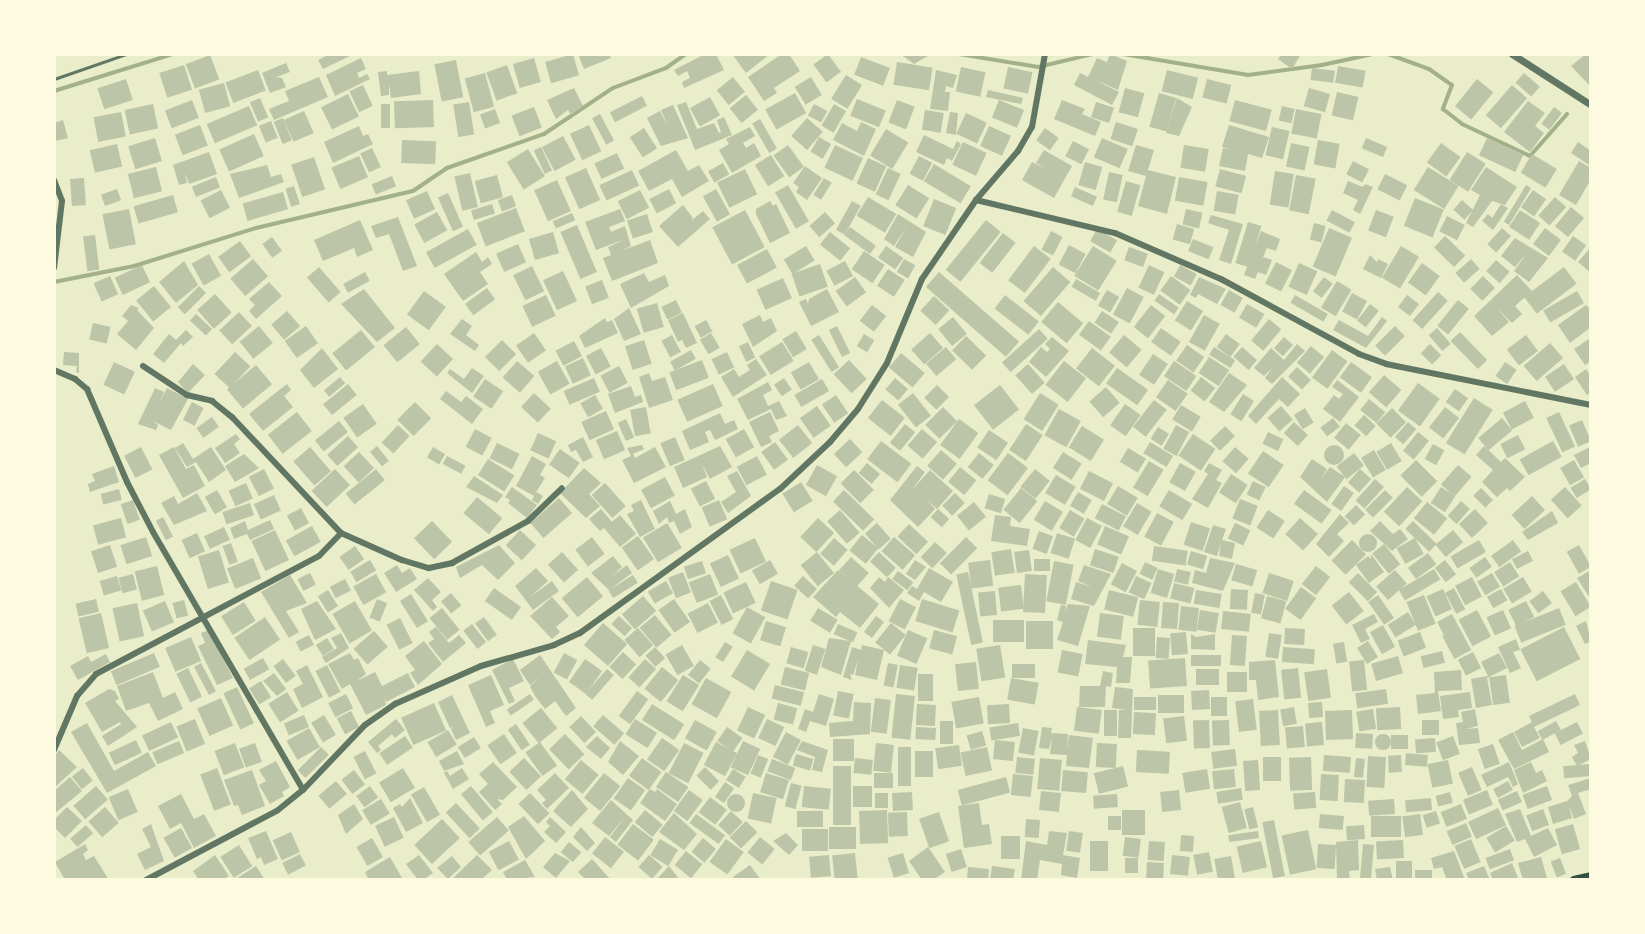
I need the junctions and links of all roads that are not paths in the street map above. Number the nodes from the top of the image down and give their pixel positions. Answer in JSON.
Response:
{"nodes":[{"id":1,"x":126,"y":54,"type":"edge"},
{"id":2,"x":1045,"y":54,"type":"edge"},
{"id":3,"x":1512,"y":54,"type":"edge"},
{"id":4,"x":54,"y":79,"type":"edge"},
{"id":5,"x":1589,"y":99,"type":"edge"},
{"id":6,"x":54,"y":180,"type":"edge"},
{"id":7,"x":976,"y":200,"type":"junction"},
{"id":8,"x":54,"y":268,"type":"edge"},
{"id":9,"x":143,"y":366,"type":"dead end"},
{"id":10,"x":54,"y":370,"type":"edge"},
{"id":11,"x":1591,"y":405,"type":"edge"},
{"id":12,"x":562,"y":488,"type":"dead end"},
{"id":13,"x":341,"y":533,"type":"junction"},
{"id":14,"x":203,"y":618,"type":"junction"},
{"id":15,"x":54,"y":750,"type":"edge"},
{"id":16,"x":303,"y":790,"type":"junction"},
{"id":17,"x":1591,"y":876,"type":"edge"},
{"id":18,"x":146,"y":880,"type":"edge"},
{"id":19,"x":1574,"y":880,"type":"edge"}],
"edges":[{"from":1,"to":4,"type":"lane"},
{"from":2,"to":7,"type":"street"},
{"from":3,"to":5,"type":"street"},
{"from":6,"to":8,"type":"street"},
{"from":7,"to":11,"type":"street"},
{"from":7,"to":16,"type":"street"},
{"from":9,"to":13,"type":"street"},
{"from":10,"to":14,"type":"street"},
{"from":12,"to":13,"type":"street"},
{"from":13,"to":14,"type":"street"},
{"from":14,"to":15,"type":"street"},
{"from":14,"to":16,"type":"street"},
{"from":16,"to":18,"type":"street"},
{"from":17,"to":19,"type":"main road"}]}
